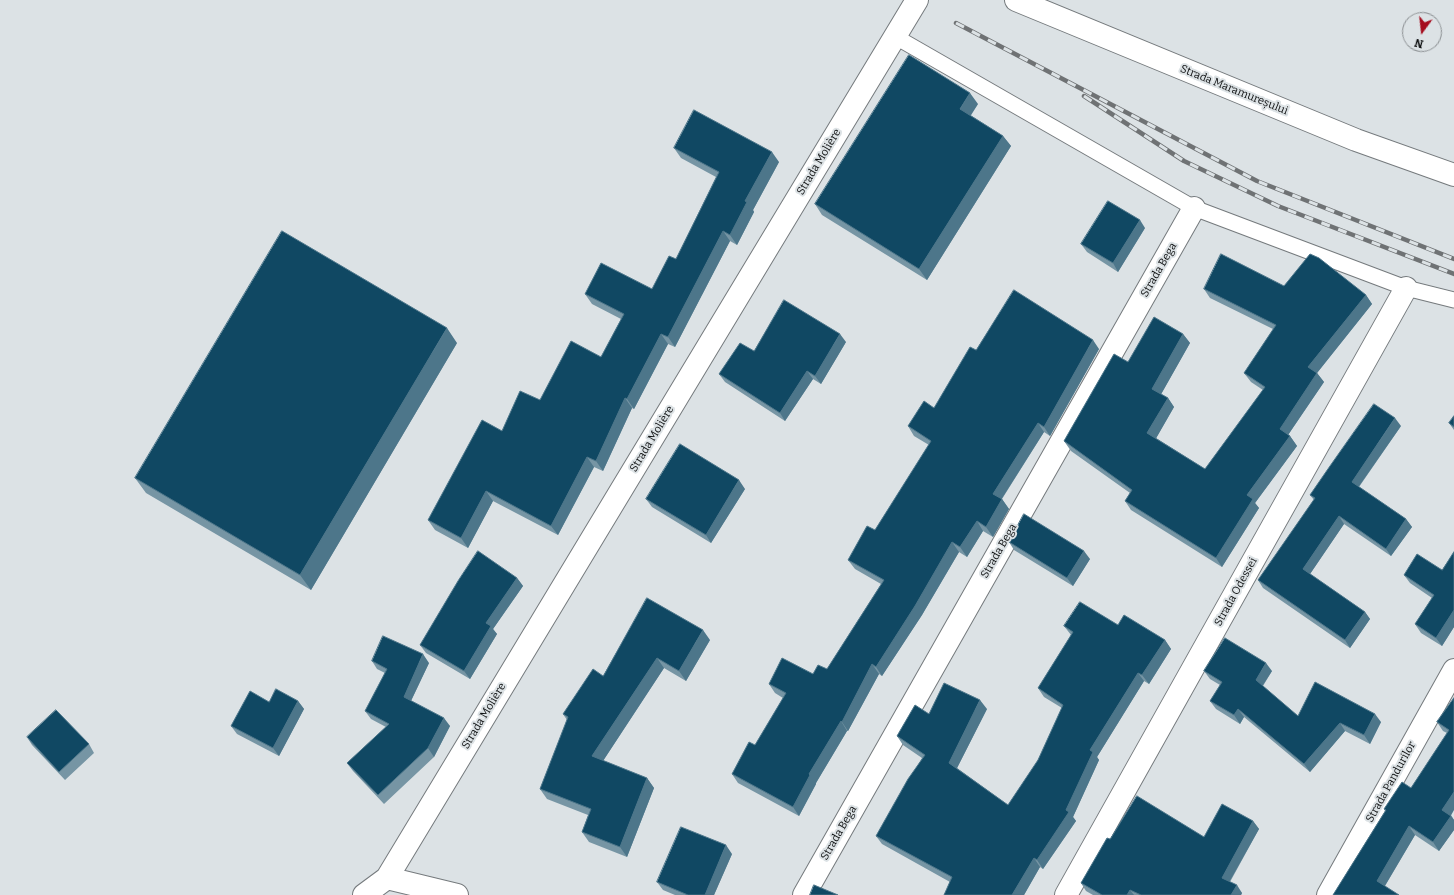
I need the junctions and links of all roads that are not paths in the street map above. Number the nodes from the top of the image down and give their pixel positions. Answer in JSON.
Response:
{"nodes":[{"id":1,"x":917,"y":0,"type":"edge"},
{"id":2,"x":1016,"y":0,"type":"edge"},
{"id":3,"x":894,"y":36,"type":"junction"},
{"id":4,"x":1454,"y":175,"type":"edge"},
{"id":5,"x":1194,"y":208,"type":"junction"},
{"id":6,"x":1406,"y":288,"type":"junction"},
{"id":7,"x":1454,"y":300,"type":"edge"},
{"id":8,"x":1454,"y":670,"type":"edge"},
{"id":9,"x":387,"y":878,"type":"junction"},
{"id":10,"x":364,"y":895,"type":"edge"},
{"id":11,"x":457,"y":895,"type":"edge"},
{"id":12,"x":804,"y":895,"type":"edge"},
{"id":13,"x":1066,"y":895,"type":"edge"},
{"id":14,"x":1328,"y":895,"type":"edge"}],
"edges":[{"from":1,"to":3,"type":"street","name":"Strada Molière"},
{"from":2,"to":4,"type":"street","name":"Strada Maramureșului"},
{"from":3,"to":5,"type":"lane"},
{"from":3,"to":9,"type":"street","name":"Strada Molière"},
{"from":5,"to":6,"type":"lane"},
{"from":5,"to":12,"type":"street","name":"Strada Bega"},
{"from":6,"to":7,"type":"lane"},
{"from":6,"to":13,"type":"street","name":"Strada Odessei"},
{"from":8,"to":14,"type":"street","name":"Strada Pandurilor"},
{"from":9,"to":10,"type":"street","name":"Strada Molière"},
{"from":9,"to":11,"type":"street"}]}
